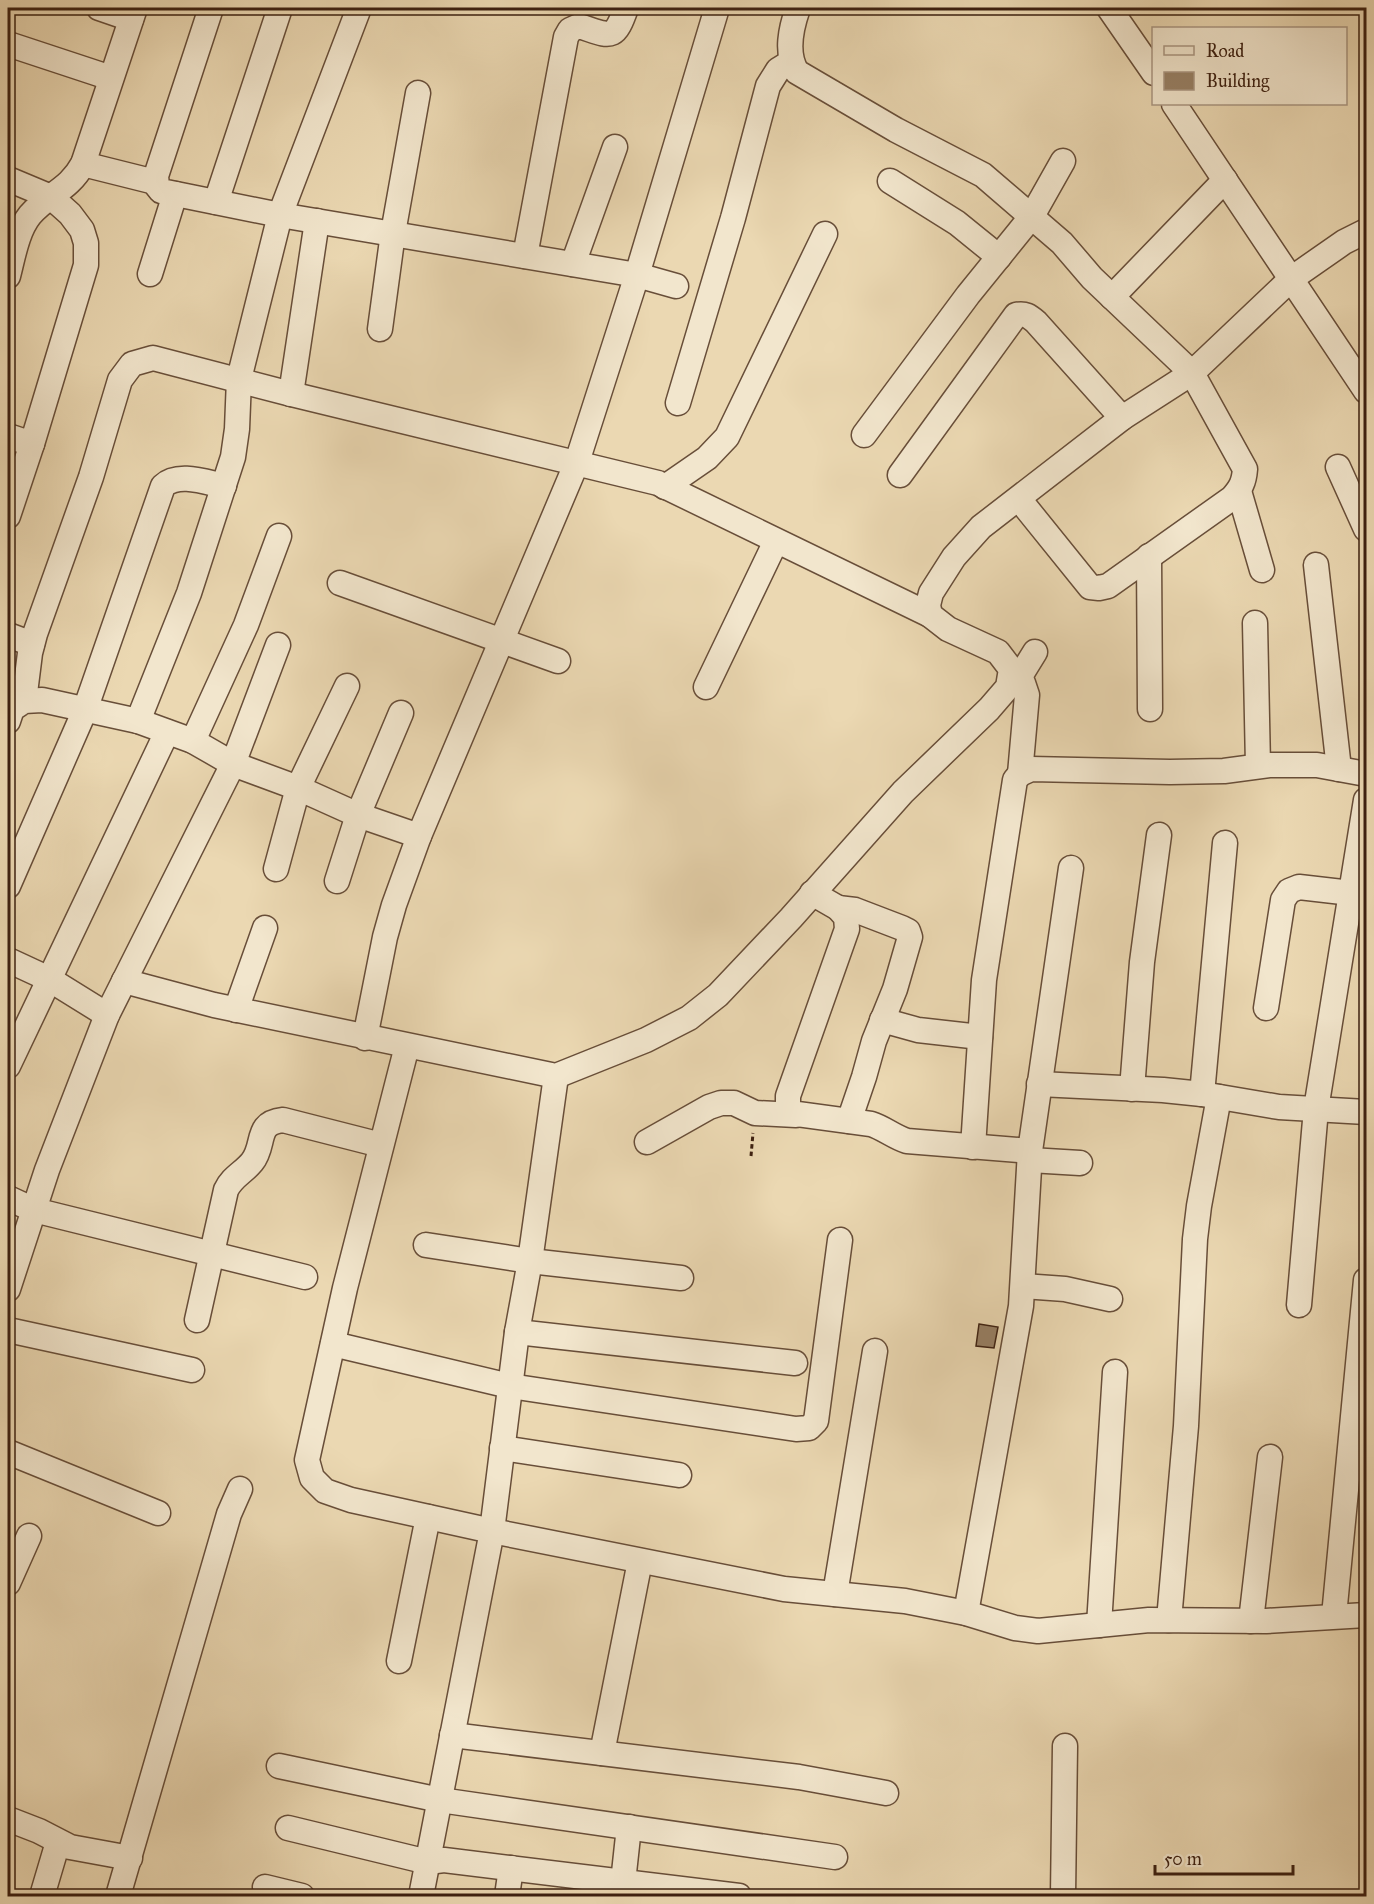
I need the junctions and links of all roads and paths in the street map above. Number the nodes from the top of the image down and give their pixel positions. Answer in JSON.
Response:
{"nodes":[{"id":1,"x":99,"y":8,"type":"edge"},
{"id":2,"x":211,"y":8,"type":"edge"},
{"id":3,"x":280,"y":8,"type":"edge"},
{"id":4,"x":359,"y":8,"type":"edge"},
{"id":5,"x":626,"y":8,"type":"edge"},
{"id":6,"x":717,"y":8,"type":"edge"},
{"id":7,"x":798,"y":8,"type":"edge"},
{"id":8,"x":1109,"y":8,"type":"edge"},
{"id":9,"x":133,"y":13,"type":"edge"},
{"id":10,"x":8,"y":44,"type":"edge"},
{"id":11,"x":791,"y":62,"type":"junction"},
{"id":12,"x":1152,"y":70,"type":"edge"},
{"id":13,"x":111,"y":78,"type":"junction"},
{"id":14,"x":418,"y":93,"type":"dead end"},
{"id":15,"x":1175,"y":105,"type":"edge"},
{"id":16,"x":615,"y":147,"type":"dead end"},
{"id":17,"x":1063,"y":161,"type":"dead end"},
{"id":18,"x":83,"y":164,"type":"junction"},
{"id":19,"x":8,"y":179,"type":"edge"},
{"id":20,"x":1225,"y":180,"type":"junction"},
{"id":21,"x":890,"y":181,"type":"dead end"},
{"id":22,"x":165,"y":188,"type":"junction"},
{"id":23,"x":51,"y":197,"type":"junction"},
{"id":24,"x":216,"y":202,"type":"junction"},
{"id":25,"x":280,"y":215,"type":"junction"},
{"id":26,"x":1032,"y":216,"type":"junction"},
{"id":27,"x":317,"y":220,"type":"junction"},
{"id":28,"x":1366,"y":231,"type":"edge"},
{"id":29,"x":393,"y":233,"type":"junction"},
{"id":30,"x":825,"y":234,"type":"dead end"},
{"id":31,"x":525,"y":256,"type":"junction"},
{"id":32,"x":999,"y":257,"type":"junction"},
{"id":33,"x":573,"y":264,"type":"junction"},
{"id":34,"x":150,"y":274,"type":"dead end"},
{"id":35,"x":637,"y":275,"type":"junction"},
{"id":36,"x":8,"y":276,"type":"edge"},
{"id":37,"x":1291,"y":279,"type":"junction"},
{"id":38,"x":676,"y":286,"type":"dead end"},
{"id":39,"x":1112,"y":297,"type":"junction"},
{"id":40,"x":380,"y":329,"type":"dead end"},
{"id":41,"x":1192,"y":373,"type":"junction"},
{"id":42,"x":239,"y":379,"type":"junction"},
{"id":43,"x":1366,"y":392,"type":"edge"},
{"id":44,"x":291,"y":394,"type":"junction"},
{"id":45,"x":678,"y":403,"type":"dead end"},
{"id":46,"x":1122,"y":418,"type":"junction"},
{"id":47,"x":864,"y":435,"type":"dead end"},
{"id":48,"x":8,"y":436,"type":"edge"},
{"id":49,"x":32,"y":444,"type":"junction"},
{"id":50,"x":577,"y":462,"type":"junction"},
{"id":51,"x":1338,"y":467,"type":"dead end"},
{"id":52,"x":900,"y":475,"type":"dead end"},
{"id":53,"x":224,"y":486,"type":"junction"},
{"id":54,"x":665,"y":487,"type":"junction"},
{"id":55,"x":1239,"y":491,"type":"junction"},
{"id":56,"x":1019,"y":499,"type":"junction"},
{"id":57,"x":8,"y":516,"type":"edge"},
{"id":58,"x":1366,"y":529,"type":"edge"},
{"id":59,"x":279,"y":536,"type":"dead end"},
{"id":60,"x":776,"y":541,"type":"junction"},
{"id":61,"x":1149,"y":556,"type":"junction"},
{"id":62,"x":1316,"y":565,"type":"dead end"},
{"id":63,"x":1262,"y":570,"type":"dead end"},
{"id":64,"x":340,"y":583,"type":"dead end"},
{"id":65,"x":930,"y":615,"type":"junction"},
{"id":66,"x":1255,"y":623,"type":"dead end"},
{"id":67,"x":8,"y":635,"type":"edge"},
{"id":68,"x":500,"y":641,"type":"junction"},
{"id":69,"x":32,"y":644,"type":"junction"},
{"id":70,"x":278,"y":645,"type":"dead end"},
{"id":71,"x":1035,"y":652,"type":"dead end"},
{"id":72,"x":558,"y":661,"type":"dead end"},
{"id":73,"x":1015,"y":674,"type":"junction"},
{"id":74,"x":347,"y":686,"type":"dead end"},
{"id":75,"x":706,"y":687,"type":"dead end"},
{"id":76,"x":24,"y":701,"type":"junction"},
{"id":77,"x":1150,"y":709,"type":"dead end"},
{"id":78,"x":86,"y":710,"type":"junction"},
{"id":79,"x":401,"y":713,"type":"dead end"},
{"id":80,"x":8,"y":721,"type":"edge"},
{"id":81,"x":138,"y":721,"type":"junction"},
{"id":82,"x":166,"y":732,"type":"junction"},
{"id":83,"x":193,"y":741,"type":"junction"},
{"id":84,"x":233,"y":764,"type":"junction"},
{"id":85,"x":1258,"y":766,"type":"junction"},
{"id":86,"x":1339,"y":769,"type":"junction"},
{"id":87,"x":1020,"y":774,"type":"junction"},
{"id":88,"x":1366,"y":774,"type":"edge"},
{"id":89,"x":298,"y":788,"type":"junction"},
{"id":90,"x":1366,"y":800,"type":"edge"},
{"id":91,"x":358,"y":815,"type":"junction"},
{"id":92,"x":1159,"y":835,"type":"dead end"},
{"id":93,"x":419,"y":836,"type":"junction"},
{"id":94,"x":1225,"y":843,"type":"dead end"},
{"id":95,"x":276,"y":868,"type":"dead end"},
{"id":96,"x":1071,"y":868,"type":"dead end"},
{"id":97,"x":337,"y":880,"type":"dead end"},
{"id":98,"x":8,"y":886,"type":"edge"},
{"id":99,"x":812,"y":893,"type":"junction"},
{"id":100,"x":1351,"y":893,"type":"junction"},
{"id":101,"x":837,"y":908,"type":"junction"},
{"id":102,"x":265,"y":928,"type":"dead end"},
{"id":103,"x":8,"y":960,"type":"edge"},
{"id":104,"x":49,"y":979,"type":"junction"},
{"id":105,"x":124,"y":981,"type":"junction"},
{"id":106,"x":1266,"y":1008,"type":"dead end"},
{"id":107,"x":236,"y":1010,"type":"junction"},
{"id":108,"x":107,"y":1015,"type":"junction"},
{"id":109,"x":882,"y":1020,"type":"junction"},
{"id":110,"x":980,"y":1037,"type":"junction"},
{"id":111,"x":365,"y":1038,"type":"junction"},
{"id":112,"x":407,"y":1046,"type":"junction"},
{"id":113,"x":8,"y":1066,"type":"edge"},
{"id":114,"x":556,"y":1076,"type":"junction"},
{"id":115,"x":1039,"y":1084,"type":"junction"},
{"id":116,"x":1132,"y":1089,"type":"junction"},
{"id":117,"x":1211,"y":1096,"type":"junction"},
{"id":118,"x":1316,"y":1109,"type":"junction"},
{"id":119,"x":1366,"y":1112,"type":"edge"},
{"id":120,"x":796,"y":1115,"type":"junction"},
{"id":121,"x":849,"y":1121,"type":"junction"},
{"id":122,"x":647,"y":1142,"type":"dead end"},
{"id":123,"x":381,"y":1145,"type":"junction"},
{"id":124,"x":973,"y":1147,"type":"junction"},
{"id":125,"x":1030,"y":1156,"type":"junction"},
{"id":126,"x":1080,"y":1163,"type":"dead end"},
{"id":127,"x":8,"y":1198,"type":"edge"},
{"id":128,"x":34,"y":1210,"type":"junction"},
{"id":129,"x":840,"y":1240,"type":"dead end"},
{"id":130,"x":426,"y":1245,"type":"dead end"},
{"id":131,"x":210,"y":1254,"type":"junction"},
{"id":132,"x":530,"y":1261,"type":"junction"},
{"id":133,"x":305,"y":1277,"type":"dead end"},
{"id":134,"x":681,"y":1278,"type":"dead end"},
{"id":135,"x":1366,"y":1280,"type":"edge"},
{"id":136,"x":1023,"y":1286,"type":"junction"},
{"id":137,"x":8,"y":1289,"type":"edge"},
{"id":138,"x":1110,"y":1299,"type":"dead end"},
{"id":139,"x":1299,"y":1305,"type":"dead end"},
{"id":140,"x":197,"y":1320,"type":"dead end"},
{"id":141,"x":8,"y":1330,"type":"edge"},
{"id":142,"x":517,"y":1332,"type":"junction"},
{"id":143,"x":333,"y":1344,"type":"junction"},
{"id":144,"x":875,"y":1351,"type":"dead end"},
{"id":145,"x":795,"y":1363,"type":"dead end"},
{"id":146,"x":192,"y":1370,"type":"dead end"},
{"id":147,"x":1115,"y":1372,"type":"dead end"},
{"id":148,"x":510,"y":1386,"type":"junction"},
{"id":149,"x":502,"y":1448,"type":"junction"},
{"id":150,"x":8,"y":1452,"type":"edge"},
{"id":151,"x":1270,"y":1457,"type":"dead end"},
{"id":152,"x":679,"y":1475,"type":"dead end"},
{"id":153,"x":240,"y":1489,"type":"dead end"},
{"id":154,"x":158,"y":1513,"type":"dead end"},
{"id":155,"x":428,"y":1517,"type":"junction"},
{"id":156,"x":492,"y":1531,"type":"junction"},
{"id":157,"x":29,"y":1536,"type":"dead end"},
{"id":158,"x":640,"y":1561,"type":"junction"},
{"id":159,"x":8,"y":1583,"type":"edge"},
{"id":160,"x":835,"y":1594,"type":"junction"},
{"id":161,"x":966,"y":1613,"type":"junction"},
{"id":162,"x":1366,"y":1615,"type":"edge"},
{"id":163,"x":1334,"y":1616,"type":"junction"},
{"id":164,"x":1169,"y":1620,"type":"junction"},
{"id":165,"x":1251,"y":1621,"type":"junction"},
{"id":166,"x":1099,"y":1625,"type":"junction"},
{"id":167,"x":399,"y":1661,"type":"dead end"},
{"id":168,"x":452,"y":1735,"type":"junction"},
{"id":169,"x":1065,"y":1746,"type":"dead end"},
{"id":170,"x":602,"y":1753,"type":"junction"},
{"id":171,"x":279,"y":1766,"type":"dead end"},
{"id":172,"x":886,"y":1793,"type":"dead end"},
{"id":173,"x":440,"y":1800,"type":"junction"},
{"id":174,"x":8,"y":1819,"type":"edge"},
{"id":175,"x":628,"y":1827,"type":"junction"},
{"id":176,"x":288,"y":1828,"type":"dead end"},
{"id":177,"x":58,"y":1842,"type":"junction"},
{"id":178,"x":835,"y":1857,"type":"dead end"},
{"id":179,"x":130,"y":1858,"type":"junction"},
{"id":180,"x":428,"y":1862,"type":"junction"},
{"id":181,"x":511,"y":1868,"type":"junction"},
{"id":182,"x":623,"y":1882,"type":"junction"},
{"id":183,"x":265,"y":1887,"type":"dead end"},
{"id":184,"x":42,"y":1896,"type":"edge"},
{"id":185,"x":118,"y":1896,"type":"edge"},
{"id":186,"x":302,"y":1896,"type":"edge"},
{"id":187,"x":422,"y":1896,"type":"edge"},
{"id":188,"x":507,"y":1896,"type":"edge"},
{"id":189,"x":740,"y":1896,"type":"edge"},
{"id":190,"x":1063,"y":1896,"type":"edge"}],
"edges":[{"from":1,"to":9,"type":"street"},
{"from":2,"to":22,"type":"street"},
{"from":3,"to":24,"type":"street"},
{"from":4,"to":25,"type":"street"},
{"from":5,"to":31,"type":"street"},
{"from":6,"to":35,"type":"street"},
{"from":7,"to":11,"type":"street"},
{"from":8,"to":12,"type":"street"},
{"from":9,"to":13,"type":"street"},
{"from":10,"to":13,"type":"street"},
{"from":11,"to":26,"type":"street"},
{"from":11,"to":45,"type":"street"},
{"from":13,"to":18,"type":"street"},
{"from":14,"to":29,"type":"street"},
{"from":15,"to":20,"type":"street"},
{"from":16,"to":33,"type":"street"},
{"from":17,"to":26,"type":"street"},
{"from":18,"to":22,"type":"street"},
{"from":18,"to":23,"type":"street"},
{"from":19,"to":23,"type":"street"},
{"from":20,"to":37,"type":"street"},
{"from":20,"to":39,"type":"street"},
{"from":21,"to":32,"type":"street"},
{"from":22,"to":24,"type":"street"},
{"from":22,"to":34,"type":"street"},
{"from":23,"to":36,"type":"street"},
{"from":23,"to":49,"type":"street"},
{"from":24,"to":25,"type":"street"},
{"from":25,"to":27,"type":"street"},
{"from":25,"to":42,"type":"street"},
{"from":26,"to":32,"type":"street"},
{"from":26,"to":39,"type":"street"},
{"from":27,"to":29,"type":"street"},
{"from":27,"to":44,"type":"street"},
{"from":28,"to":37,"type":"street"},
{"from":29,"to":31,"type":"street"},
{"from":29,"to":40,"type":"street"},
{"from":30,"to":54,"type":"street"},
{"from":31,"to":33,"type":"street"},
{"from":32,"to":47,"type":"street"},
{"from":33,"to":35,"type":"street"},
{"from":35,"to":38,"type":"street"},
{"from":35,"to":50,"type":"street"},
{"from":37,"to":41,"type":"street"},
{"from":37,"to":43,"type":"street"},
{"from":39,"to":41,"type":"street"},
{"from":41,"to":46,"type":"street"},
{"from":41,"to":55,"type":"street"},
{"from":42,"to":44,"type":"street"},
{"from":42,"to":53,"type":"street"},
{"from":42,"to":69,"type":"street"},
{"from":44,"to":50,"type":"street"},
{"from":46,"to":52,"type":"street"},
{"from":46,"to":56,"type":"street"},
{"from":48,"to":49,"type":"street"},
{"from":49,"to":57,"type":"street"},
{"from":50,"to":54,"type":"street"},
{"from":50,"to":68,"type":"street"},
{"from":51,"to":58,"type":"street"},
{"from":53,"to":78,"type":"street"},
{"from":53,"to":81,"type":"street"},
{"from":54,"to":60,"type":"street"},
{"from":55,"to":61,"type":"street"},
{"from":55,"to":63,"type":"street"},
{"from":56,"to":61,"type":"street"},
{"from":56,"to":65,"type":"street"},
{"from":59,"to":83,"type":"street"},
{"from":60,"to":65,"type":"street"},
{"from":60,"to":75,"type":"street"},
{"from":61,"to":77,"type":"street"},
{"from":62,"to":86,"type":"street"},
{"from":64,"to":68,"type":"street"},
{"from":65,"to":73,"type":"street"},
{"from":66,"to":85,"type":"street"},
{"from":67,"to":69,"type":"street"},
{"from":68,"to":72,"type":"street"},
{"from":68,"to":93,"type":"street"},
{"from":69,"to":76,"type":"street"},
{"from":70,"to":84,"type":"street"},
{"from":71,"to":73,"type":"street"},
{"from":73,"to":87,"type":"street"},
{"from":73,"to":99,"type":"street"},
{"from":74,"to":89,"type":"street"},
{"from":76,"to":78,"type":"street"},
{"from":76,"to":80,"type":"street"},
{"from":78,"to":81,"type":"street"},
{"from":78,"to":98,"type":"street"},
{"from":79,"to":91,"type":"street"},
{"from":81,"to":82,"type":"street"},
{"from":82,"to":83,"type":"street"},
{"from":82,"to":104,"type":"street"},
{"from":83,"to":84,"type":"street"},
{"from":84,"to":89,"type":"street"},
{"from":84,"to":105,"type":"street"},
{"from":85,"to":86,"type":"street"},
{"from":85,"to":87,"type":"street"},
{"from":86,"to":88,"type":"street"},
{"from":87,"to":110,"type":"street"},
{"from":89,"to":91,"type":"street"},
{"from":89,"to":95,"type":"street"},
{"from":90,"to":100,"type":"street"},
{"from":91,"to":93,"type":"street"},
{"from":91,"to":97,"type":"street"},
{"from":92,"to":116,"type":"street"},
{"from":93,"to":111,"type":"street"},
{"from":94,"to":117,"type":"street"},
{"from":96,"to":115,"type":"street"},
{"from":99,"to":101,"type":"street"},
{"from":99,"to":114,"type":"street"},
{"from":100,"to":106,"type":"street"},
{"from":100,"to":118,"type":"street"},
{"from":101,"to":109,"type":"street"},
{"from":101,"to":120,"type":"street"},
{"from":102,"to":107,"type":"street"},
{"from":103,"to":104,"type":"street"},
{"from":104,"to":108,"type":"street"},
{"from":104,"to":113,"type":"street"},
{"from":105,"to":107,"type":"street"},
{"from":105,"to":108,"type":"street"},
{"from":107,"to":111,"type":"street"},
{"from":108,"to":128,"type":"street"},
{"from":109,"to":110,"type":"street"},
{"from":109,"to":121,"type":"street"},
{"from":110,"to":124,"type":"street"},
{"from":111,"to":112,"type":"street"},
{"from":112,"to":114,"type":"street"},
{"from":112,"to":123,"type":"street"},
{"from":114,"to":132,"type":"street"},
{"from":115,"to":116,"type":"street"},
{"from":115,"to":125,"type":"street"},
{"from":116,"to":117,"type":"street"},
{"from":117,"to":118,"type":"street"},
{"from":117,"to":164,"type":"street"},
{"from":118,"to":119,"type":"street"},
{"from":118,"to":139,"type":"street"},
{"from":120,"to":121,"type":"street"},
{"from":120,"to":122,"type":"street"},
{"from":121,"to":124,"type":"street"},
{"from":123,"to":131,"type":"street"},
{"from":123,"to":143,"type":"street"},
{"from":124,"to":125,"type":"street"},
{"from":125,"to":126,"type":"street"},
{"from":125,"to":136,"type":"street"},
{"from":127,"to":128,"type":"street"},
{"from":128,"to":131,"type":"street"},
{"from":128,"to":137,"type":"street"},
{"from":129,"to":148,"type":"street"},
{"from":130,"to":132,"type":"street"},
{"from":131,"to":133,"type":"street"},
{"from":131,"to":140,"type":"street"},
{"from":132,"to":134,"type":"street"},
{"from":132,"to":142,"type":"street"},
{"from":135,"to":163,"type":"street"},
{"from":136,"to":138,"type":"street"},
{"from":136,"to":161,"type":"street"},
{"from":141,"to":146,"type":"street"},
{"from":142,"to":145,"type":"street"},
{"from":142,"to":148,"type":"street"},
{"from":143,"to":148,"type":"street"},
{"from":143,"to":155,"type":"street"},
{"from":144,"to":160,"type":"street"},
{"from":147,"to":166,"type":"street"},
{"from":148,"to":149,"type":"street"},
{"from":149,"to":152,"type":"street"},
{"from":149,"to":156,"type":"street"},
{"from":150,"to":154,"type":"street"},
{"from":151,"to":165,"type":"street"},
{"from":153,"to":179,"type":"street"},
{"from":155,"to":156,"type":"street"},
{"from":155,"to":167,"type":"street"},
{"from":156,"to":158,"type":"street"},
{"from":156,"to":168,"type":"street"},
{"from":157,"to":159,"type":"street"},
{"from":158,"to":160,"type":"street"},
{"from":158,"to":170,"type":"street"},
{"from":160,"to":161,"type":"street"},
{"from":161,"to":166,"type":"street"},
{"from":162,"to":163,"type":"street"},
{"from":163,"to":165,"type":"street"},
{"from":164,"to":165,"type":"street"},
{"from":164,"to":166,"type":"street"},
{"from":168,"to":170,"type":"street"},
{"from":168,"to":173,"type":"street"},
{"from":169,"to":190,"type":"street"},
{"from":170,"to":172,"type":"street"},
{"from":171,"to":173,"type":"street"},
{"from":173,"to":175,"type":"street"},
{"from":173,"to":180,"type":"street"},
{"from":174,"to":177,"type":"street"},
{"from":175,"to":178,"type":"street"},
{"from":175,"to":182,"type":"street"},
{"from":176,"to":180,"type":"street"},
{"from":177,"to":179,"type":"street"},
{"from":177,"to":184,"type":"street"},
{"from":179,"to":185,"type":"street"},
{"from":180,"to":181,"type":"street"},
{"from":180,"to":187,"type":"street"},
{"from":181,"to":182,"type":"street"},
{"from":181,"to":188,"type":"street"},
{"from":182,"to":189,"type":"street"},
{"from":183,"to":186,"type":"street"}]}
